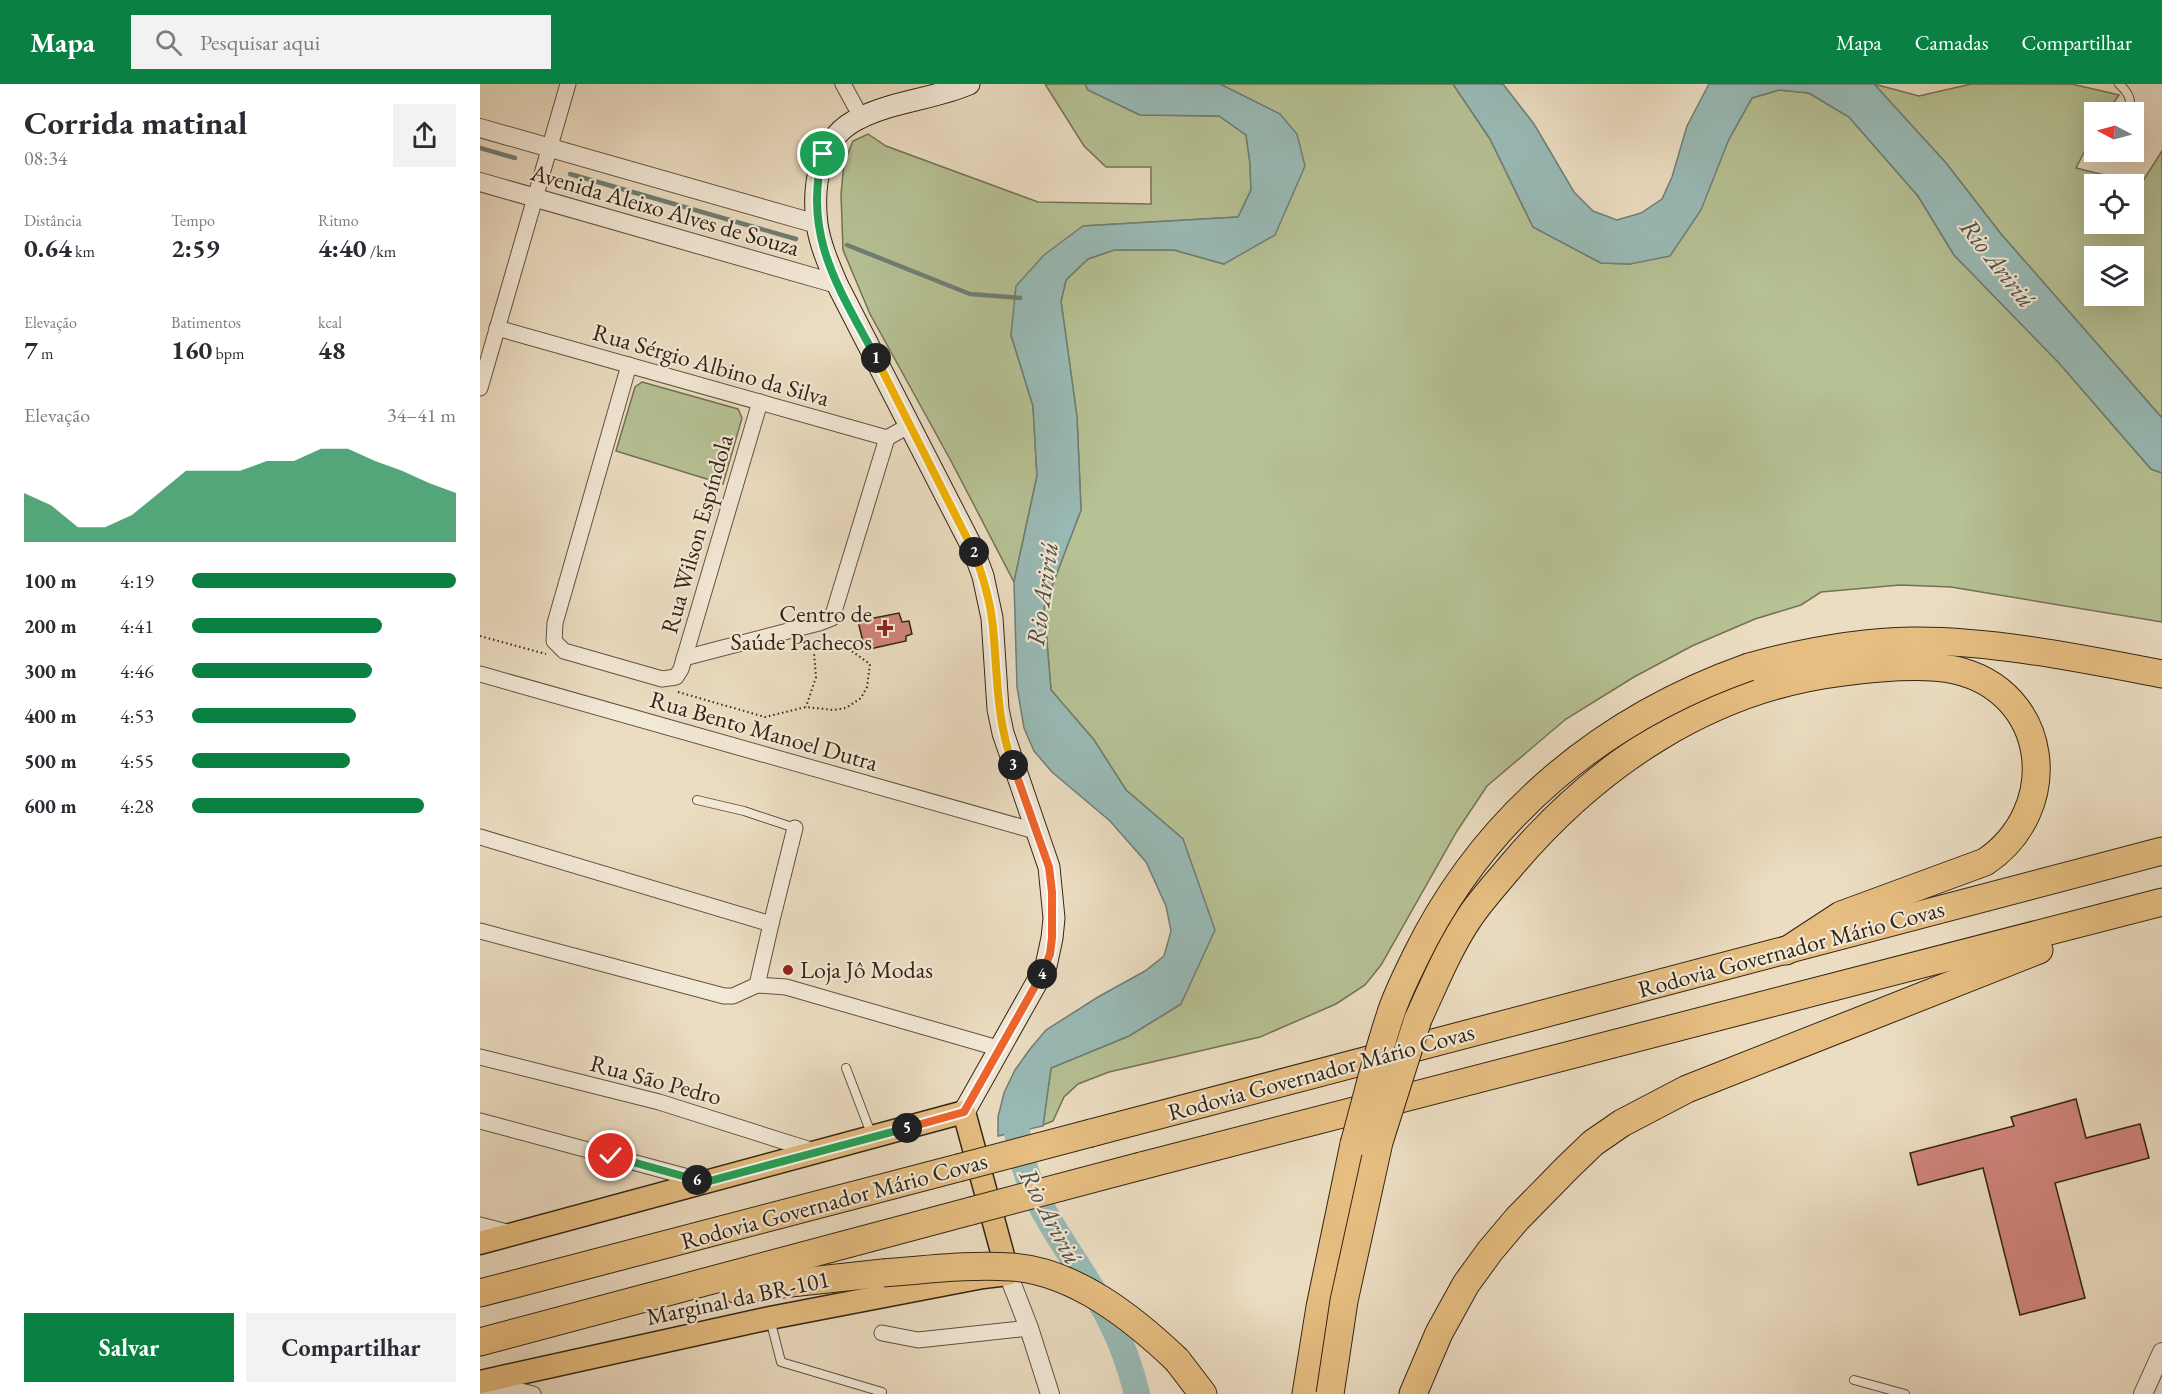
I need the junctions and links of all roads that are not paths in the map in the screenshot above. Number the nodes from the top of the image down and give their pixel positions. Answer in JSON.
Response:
{"nodes":[{"id":1,"x":568,"y":84,"type":"edge"},
{"id":2,"x":843,"y":84,"type":"edge"},
{"id":3,"x":969,"y":84,"type":"edge"},
{"id":4,"x":2119,"y":84,"type":"edge"},
{"id":5,"x":2131,"y":102,"type":"edge"},
{"id":6,"x":861,"y":117,"type":"junction"},
{"id":7,"x":480,"y":128,"type":"edge"},
{"id":8,"x":550,"y":148,"type":"junction"},
{"id":9,"x":480,"y":182,"type":"edge"},
{"id":10,"x":535,"y":198,"type":"junction"},
{"id":11,"x":817,"y":224,"type":"junction"},
{"id":12,"x":837,"y":285,"type":"junction"},
{"id":13,"x":497,"y":328,"type":"junction"},
{"id":14,"x":629,"y":365,"type":"junction"},
{"id":15,"x":480,"y":388,"type":"edge"},
{"id":16,"x":760,"y":402,"type":"junction"},
{"id":17,"x":910,"y":425,"type":"junction"},
{"id":18,"x":886,"y":438,"type":"junction"},
{"id":19,"x":684,"y":658,"type":"junction"},
{"id":20,"x":480,"y":674,"type":"edge"},
{"id":21,"x":2162,"y":674,"type":"edge"},
{"id":22,"x":696,"y":800,"type":"dead end"},
{"id":23,"x":795,"y":828,"type":"joint"},
{"id":24,"x":1035,"y":831,"type":"junction"},
{"id":25,"x":480,"y":837,"type":"edge"},
{"id":26,"x":2162,"y":851,"type":"edge"},
{"id":27,"x":2162,"y":902,"type":"edge"},
{"id":28,"x":2097,"y":920,"type":"junction"},
{"id":29,"x":771,"y":924,"type":"junction"},
{"id":30,"x":480,"y":931,"type":"edge"},
{"id":31,"x":1786,"y":951,"type":"junction"},
{"id":32,"x":757,"y":985,"type":"junction"},
{"id":33,"x":1001,"y":1048,"type":"junction"},
{"id":34,"x":480,"y":1057,"type":"edge"},
{"id":35,"x":846,"y":1068,"type":"dead end"},
{"id":36,"x":964,"y":1112,"type":"junction"},
{"id":37,"x":480,"y":1121,"type":"edge"},
{"id":38,"x":872,"y":1137,"type":"junction"},
{"id":39,"x":817,"y":1152,"type":"junction"},
{"id":40,"x":706,"y":1182,"type":"junction"},
{"id":41,"x":480,"y":1225,"type":"edge"},
{"id":42,"x":514,"y":1234,"type":"junction"},
{"id":43,"x":480,"y":1243,"type":"edge"},
{"id":44,"x":1008,"y":1274,"type":"junction"},
{"id":45,"x":480,"y":1293,"type":"edge"},
{"id":46,"x":654,"y":1297,"type":"junction"},
{"id":47,"x":770,"y":1318,"type":"junction"},
{"id":48,"x":1029,"y":1328,"type":"junction"},
{"id":49,"x":882,"y":1333,"type":"dead end"},
{"id":50,"x":480,"y":1342,"type":"edge"},
{"id":51,"x":2162,"y":1352,"type":"edge"},
{"id":52,"x":1854,"y":1380,"type":"dead end"},
{"id":53,"x":480,"y":1382,"type":"edge"},
{"id":54,"x":480,"y":1387,"type":"edge"},
{"id":55,"x":882,"y":1392,"type":"dead end"},
{"id":56,"x":533,"y":1394,"type":"edge"},
{"id":57,"x":1050,"y":1394,"type":"edge"},
{"id":58,"x":1203,"y":1394,"type":"edge"},
{"id":59,"x":1306,"y":1394,"type":"edge"},
{"id":60,"x":1330,"y":1394,"type":"edge"},
{"id":61,"x":1413,"y":1394,"type":"edge"},
{"id":62,"x":1905,"y":1394,"type":"edge"},
{"id":63,"x":2143,"y":1394,"type":"edge"}],
"edges":[{"from":1,"to":8,"type":"street"},
{"from":2,"to":6,"type":"street"},
{"from":3,"to":6,"type":"main road"},
{"from":4,"to":5,"type":"lane"},
{"from":6,"to":11,"type":"main road"},
{"from":7,"to":8,"type":"street","name":"Avenida Aleixo Alves de Souza"},
{"from":8,"to":10,"type":"street"},
{"from":8,"to":11,"type":"street","name":"Avenida Aleixo Alves de Souza"},
{"from":9,"to":10,"type":"street","name":"Avenida Aleixo Alves de Souza"},
{"from":10,"to":12,"type":"street","name":"Avenida Aleixo Alves de Souza"},
{"from":10,"to":13,"type":"street"},
{"from":11,"to":12,"type":"main road"},
{"from":12,"to":17,"type":"main road"},
{"from":13,"to":14,"type":"street","name":"Rua Sérgio Albino da Silva"},
{"from":13,"to":15,"type":"street"},
{"from":14,"to":16,"type":"street","name":"Rua Sérgio Albino da Silva"},
{"from":14,"to":19,"type":"street","name":"Rua Wilson Espíndola"},
{"from":16,"to":18,"type":"street","name":"Rua Sérgio Albino da Silva"},
{"from":16,"to":19,"type":"street","name":"Rua Wilson Espíndola"},
{"from":17,"to":18,"type":"street"},
{"from":17,"to":24,"type":"main road"},
{"from":18,"to":19,"type":"street"},
{"from":20,"to":24,"type":"street","name":"Rua Bento Manoel Dutra"},
{"from":21,"to":59,"type":"highway","bridge":true},
{"from":22,"to":23,"type":"lane"},
{"from":23,"to":29,"type":"street"},
{"from":24,"to":33,"type":"main road"},
{"from":25,"to":29,"type":"street"},
{"from":26,"to":31,"type":"highway","name":"Rodovia Governador Mário Covas"},
{"from":27,"to":28,"type":"highway","name":"Rodovia Governador Mário Covas"},
{"from":28,"to":46,"type":"highway","name":"Rodovia Governador Mário Covas","bridge":true},
{"from":28,"to":61,"type":"highway"},
{"from":29,"to":32,"type":"street"},
{"from":30,"to":32,"type":"street"},
{"from":31,"to":45,"type":"highway","name":"Rodovia Governador Mário Covas","bridge":true},
{"from":31,"to":60,"type":"highway","bridge":true},
{"from":32,"to":33,"type":"street"},
{"from":33,"to":36,"type":"main road"},
{"from":34,"to":39,"type":"street","name":"Rua São Pedro"},
{"from":35,"to":38,"type":"lane"},
{"from":36,"to":38,"type":"main road"},
{"from":36,"to":44,"type":"main road"},
{"from":37,"to":40,"type":"street"},
{"from":38,"to":39,"type":"main road"},
{"from":39,"to":40,"type":"main road"},
{"from":40,"to":42,"type":"main road"},
{"from":41,"to":42,"type":"street"},
{"from":42,"to":43,"type":"main road"},
{"from":44,"to":47,"type":"main road","name":"Marginal da BR-101"},
{"from":44,"to":48,"type":"street"},
{"from":46,"to":50,"type":"highway","name":"Rodovia Governador Mário Covas"},
{"from":46,"to":58,"type":"highway","bridge":true},
{"from":47,"to":53,"type":"main road","name":"Marginal da BR-101"},
{"from":47,"to":55,"type":"lane"},
{"from":48,"to":49,"type":"street"},
{"from":48,"to":57,"type":"street"},
{"from":51,"to":63,"type":"street"},
{"from":52,"to":62,"type":"lane"},
{"from":54,"to":56,"type":"street"}]}
